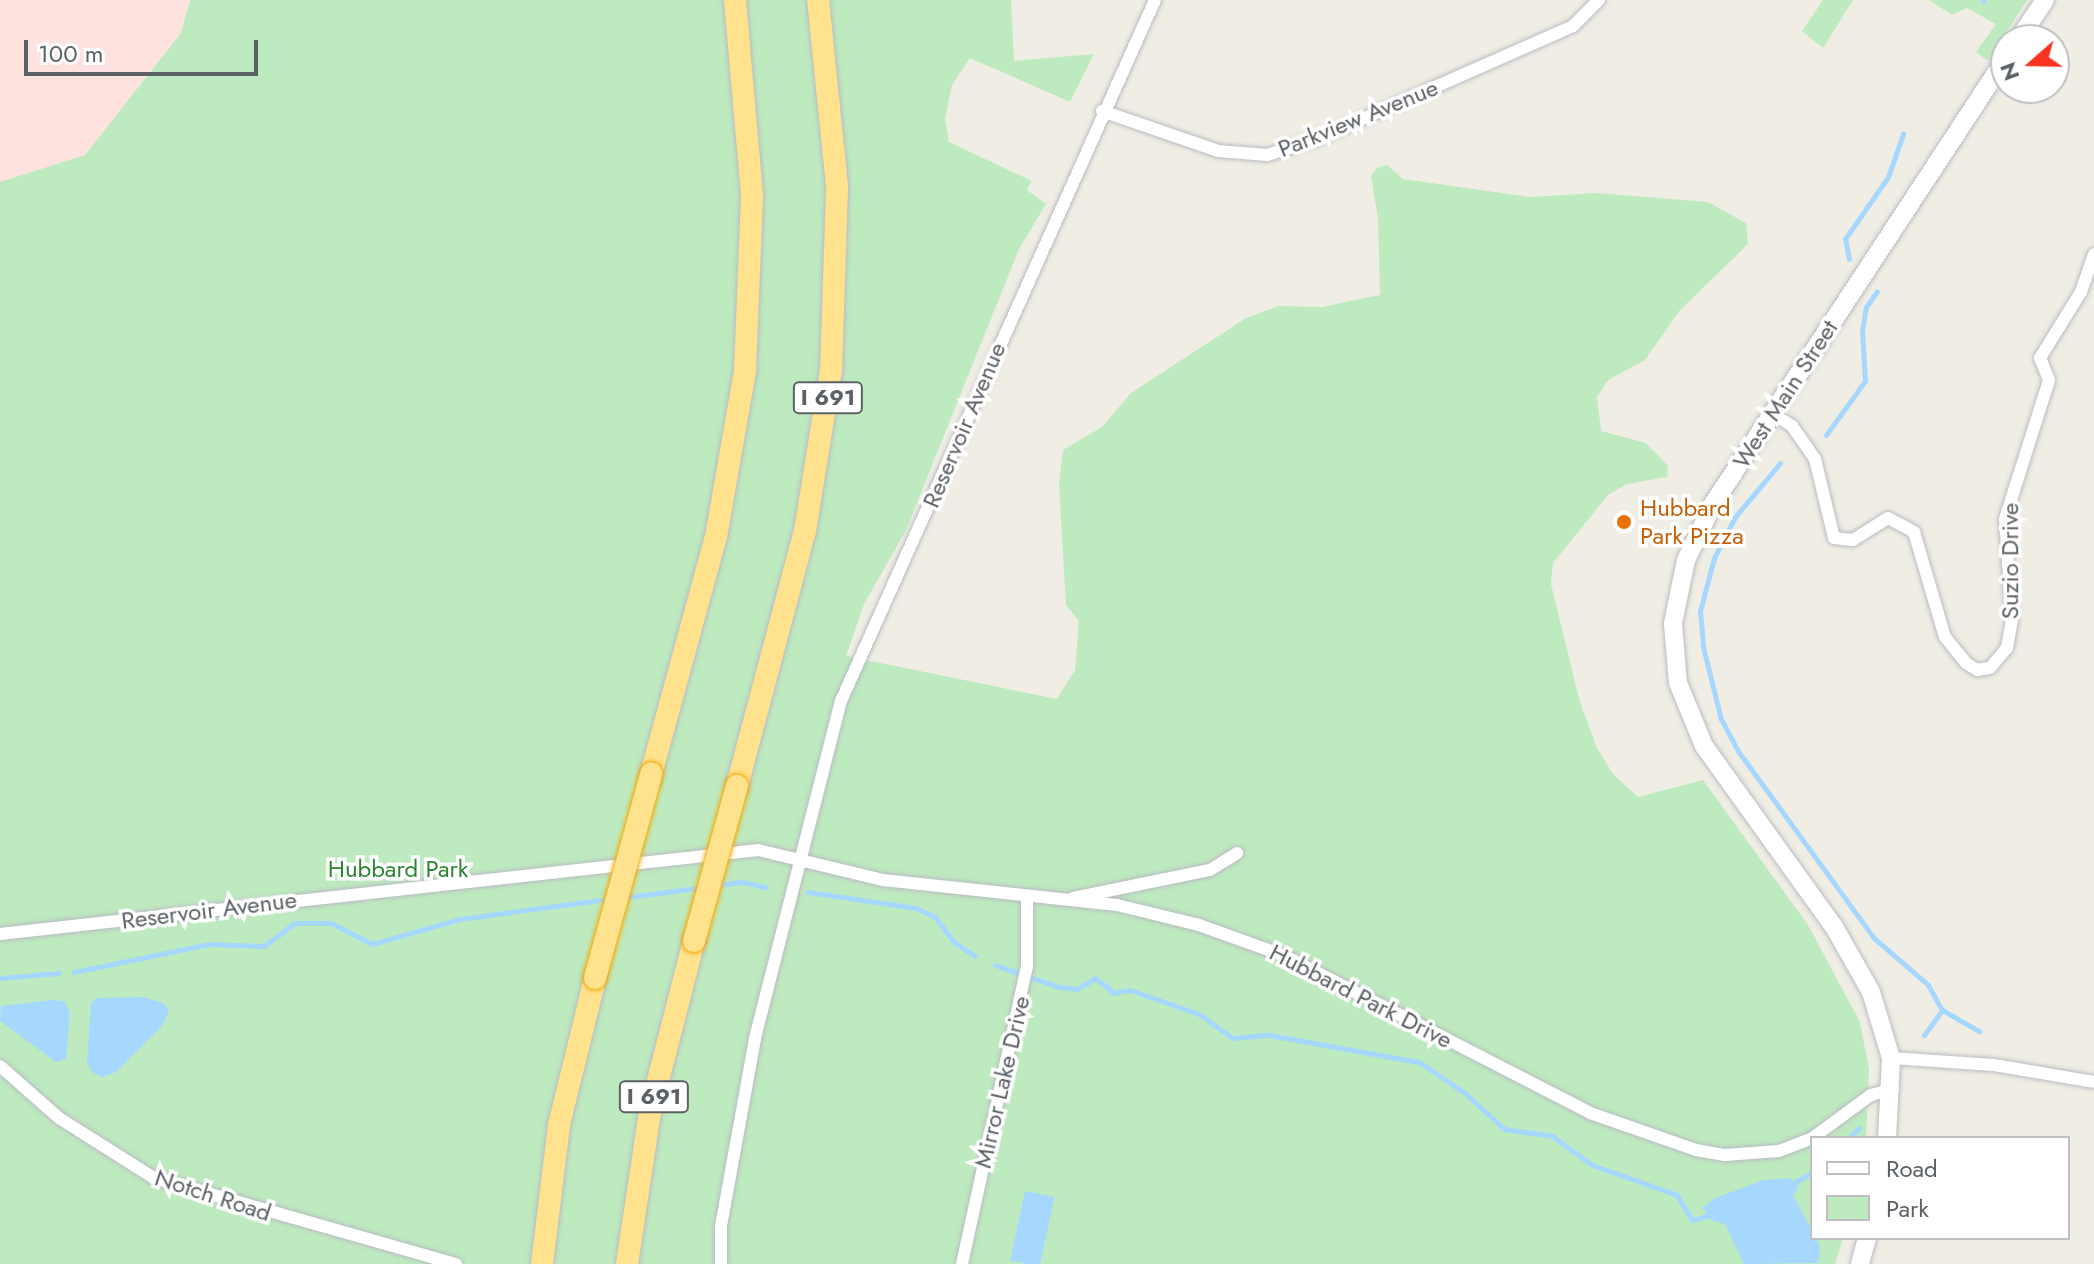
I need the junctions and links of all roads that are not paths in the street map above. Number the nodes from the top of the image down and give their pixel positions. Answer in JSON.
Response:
{"nodes":[{"id":1,"x":735,"y":0,"type":"edge"},
{"id":2,"x":818,"y":0,"type":"edge"},
{"id":3,"x":1155,"y":0,"type":"edge"},
{"id":4,"x":1599,"y":0,"type":"edge"},
{"id":5,"x":2045,"y":0,"type":"edge"},
{"id":6,"x":2029,"y":24,"type":"edge"},
{"id":7,"x":1990,"y":82,"type":"edge"},
{"id":8,"x":1102,"y":111,"type":"junction"},
{"id":9,"x":2094,"y":254,"type":"edge"},
{"id":10,"x":1772,"y":413,"type":"junction"},
{"id":11,"x":1237,"y":853,"type":"dead end"},
{"id":12,"x":799,"y":858,"type":"junction"},
{"id":13,"x":1027,"y":897,"type":"junction"},
{"id":14,"x":1067,"y":900,"type":"junction"},
{"id":15,"x":0,"y":934,"type":"edge"},
{"id":16,"x":1891,"y":1058,"type":"junction"},
{"id":17,"x":0,"y":1066,"type":"edge"},
{"id":18,"x":2094,"y":1082,"type":"edge"},
{"id":19,"x":1893,"y":1089,"type":"junction"},
{"id":20,"x":1815,"y":1136,"type":"edge"},
{"id":21,"x":1887,"y":1136,"type":"edge"},
{"id":22,"x":1810,"y":1139,"type":"edge"},
{"id":23,"x":1866,"y":1240,"type":"edge"},
{"id":24,"x":628,"y":1260,"type":"edge"},
{"id":25,"x":456,"y":1264,"type":"edge"},
{"id":26,"x":542,"y":1264,"type":"edge"},
{"id":27,"x":721,"y":1264,"type":"edge"},
{"id":28,"x":962,"y":1264,"type":"edge"},
{"id":29,"x":1860,"y":1264,"type":"edge"}],
"edges":[{"from":1,"to":26,"type":"highway","bridge":true},
{"from":2,"to":24,"type":"highway","number":"I 691","bridge":true},
{"from":3,"to":8,"type":"street","name":"Reservoir Avenue"},
{"from":4,"to":8,"type":"street","name":"Parkview Avenue"},
{"from":5,"to":6,"type":"main road"},
{"from":7,"to":10,"type":"main road","name":"West Main Street"},
{"from":8,"to":12,"type":"street","name":"Reservoir Avenue"},
{"from":9,"to":10,"type":"street","name":"Suzio Drive"},
{"from":10,"to":16,"type":"main road","name":"West Main Street"},
{"from":11,"to":14,"type":"street"},
{"from":12,"to":13,"type":"street","name":"Hubbard Park Drive"},
{"from":12,"to":15,"type":"street","name":"Reservoir Avenue"},
{"from":12,"to":27,"type":"street","name":"Reservoir Avenue"},
{"from":13,"to":14,"type":"street","name":"Hubbard Park Drive"},
{"from":13,"to":28,"type":"street","name":"Mirror Lake Drive"},
{"from":14,"to":22,"type":"street","name":"Hubbard Park Drive"},
{"from":16,"to":18,"type":"street"},
{"from":16,"to":19,"type":"main road","name":"West Main Street"},
{"from":17,"to":25,"type":"street","name":"Notch Road"},
{"from":19,"to":20,"type":"street","name":"Hubbard Park Drive"},
{"from":19,"to":21,"type":"main road","name":"West Main Street"},
{"from":23,"to":29,"type":"main road"}]}
